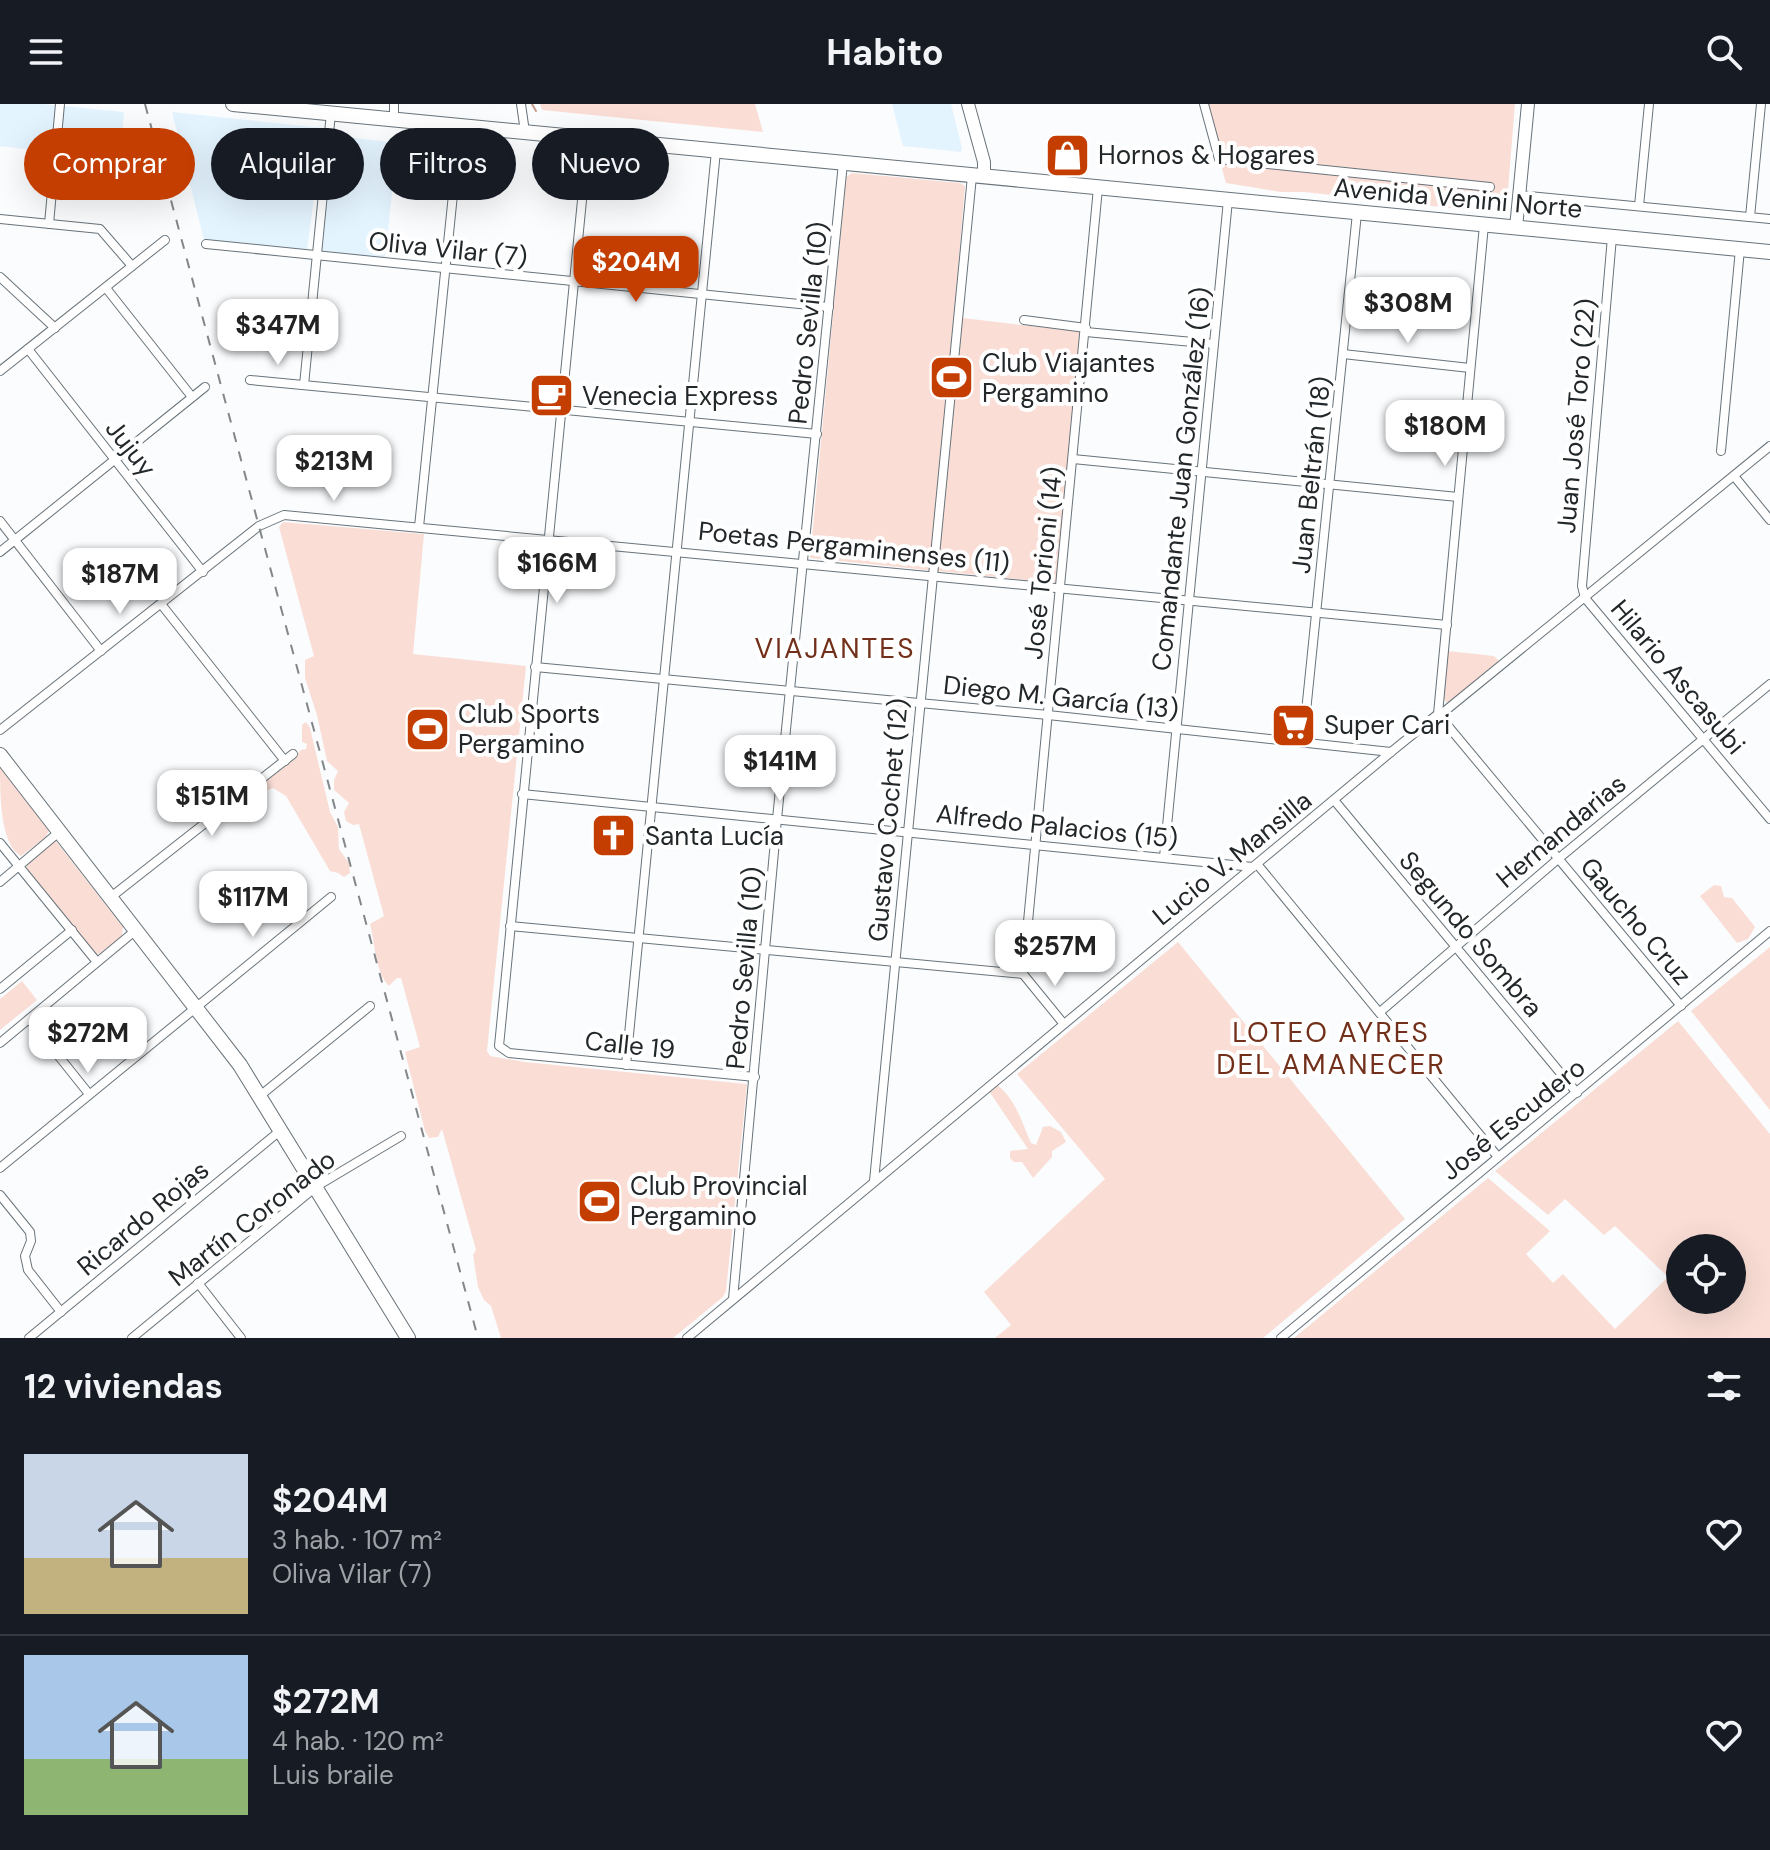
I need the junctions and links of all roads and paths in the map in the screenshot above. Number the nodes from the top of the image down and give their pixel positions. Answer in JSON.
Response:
{"nodes":[{"id":1,"x":60,"y":104,"type":"edge"},
{"id":2,"x":233,"y":104,"type":"edge"},
{"id":3,"x":521,"y":104,"type":"edge"},
{"id":4,"x":968,"y":104,"type":"edge"},
{"id":5,"x":1204,"y":104,"type":"edge"},
{"id":6,"x":1528,"y":104,"type":"edge"},
{"id":7,"x":1649,"y":104,"type":"edge"},
{"id":8,"x":1761,"y":104,"type":"edge"},
{"id":9,"x":293,"y":107,"type":"edge"},
{"id":10,"x":394,"y":112,"type":"edge"},
{"id":11,"x":331,"y":113,"type":"junction"},
{"id":12,"x":460,"y":126,"type":"junction"},
{"id":13,"x":525,"y":132,"type":"junction"},
{"id":14,"x":532,"y":133,"type":"edge"},
{"id":15,"x":669,"y":147,"type":"edge"},
{"id":16,"x":716,"y":151,"type":"junction"},
{"id":17,"x":843,"y":163,"type":"junction"},
{"id":18,"x":978,"y":177,"type":"junction"},
{"id":19,"x":1490,"y":187,"type":"dead end"},
{"id":20,"x":1098,"y":188,"type":"junction"},
{"id":21,"x":1519,"y":195,"type":"junction"},
{"id":22,"x":582,"y":200,"type":"edge"},
{"id":23,"x":1228,"y":200,"type":"junction"},
{"id":24,"x":1639,"y":206,"type":"junction"},
{"id":25,"x":1357,"y":213,"type":"junction"},
{"id":26,"x":1750,"y":217,"type":"junction"},
{"id":27,"x":0,"y":219,"type":"edge"},
{"id":28,"x":1770,"y":219,"type":"edge"},
{"id":29,"x":49,"y":224,"type":"junction"},
{"id":30,"x":1484,"y":225,"type":"junction"},
{"id":31,"x":1516,"y":228,"type":"junction"},
{"id":32,"x":1612,"y":237,"type":"junction"},
{"id":33,"x":165,"y":240,"type":"dead end"},
{"id":34,"x":206,"y":244,"type":"dead end"},
{"id":35,"x":1740,"y":249,"type":"junction"},
{"id":36,"x":1770,"y":252,"type":"edge"},
{"id":37,"x":317,"y":256,"type":"junction"},
{"id":38,"x":132,"y":266,"type":"junction"},
{"id":39,"x":445,"y":269,"type":"junction"},
{"id":40,"x":0,"y":277,"type":"edge"},
{"id":41,"x":573,"y":281,"type":"junction"},
{"id":42,"x":106,"y":288,"type":"junction"},
{"id":43,"x":702,"y":294,"type":"junction"},
{"id":44,"x":829,"y":307,"type":"junction"},
{"id":45,"x":1024,"y":320,"type":"dead end"},
{"id":46,"x":55,"y":328,"type":"junction"},
{"id":47,"x":1086,"y":330,"type":"junction"},
{"id":48,"x":1214,"y":344,"type":"junction"},
{"id":49,"x":28,"y":349,"type":"junction"},
{"id":50,"x":1343,"y":354,"type":"junction"},
{"id":51,"x":1470,"y":368,"type":"junction"},
{"id":52,"x":0,"y":371,"type":"edge"},
{"id":53,"x":250,"y":380,"type":"dead end"},
{"id":54,"x":304,"y":385,"type":"junction"},
{"id":55,"x":205,"y":387,"type":"dead end"},
{"id":56,"x":192,"y":397,"type":"junction"},
{"id":57,"x":432,"y":397,"type":"junction"},
{"id":58,"x":561,"y":409,"type":"junction"},
{"id":59,"x":688,"y":422,"type":"junction"},
{"id":60,"x":817,"y":434,"type":"junction"},
{"id":61,"x":1770,"y":446,"type":"edge"},
{"id":62,"x":1721,"y":451,"type":"dead end"},
{"id":63,"x":115,"y":459,"type":"junction"},
{"id":64,"x":1073,"y":459,"type":"junction"},
{"id":65,"x":1202,"y":472,"type":"junction"},
{"id":66,"x":1734,"y":476,"type":"junction"},
{"id":67,"x":1331,"y":485,"type":"junction"},
{"id":68,"x":1458,"y":497,"type":"junction"},
{"id":69,"x":1770,"y":520,"type":"edge"},
{"id":70,"x":0,"y":521,"type":"edge"},
{"id":71,"x":419,"y":527,"type":"junction"},
{"id":72,"x":15,"y":540,"type":"junction"},
{"id":73,"x":548,"y":540,"type":"junction"},
{"id":74,"x":675,"y":550,"type":"junction"},
{"id":75,"x":0,"y":552,"type":"edge"},
{"id":76,"x":804,"y":563,"type":"junction"},
{"id":77,"x":203,"y":572,"type":"junction"},
{"id":78,"x":932,"y":575,"type":"junction"},
{"id":79,"x":1061,"y":588,"type":"junction"},
{"id":80,"x":1585,"y":598,"type":"junction"},
{"id":81,"x":1189,"y":600,"type":"junction"},
{"id":82,"x":161,"y":604,"type":"junction"},
{"id":83,"x":1317,"y":612,"type":"junction"},
{"id":84,"x":1447,"y":625,"type":"junction"},
{"id":85,"x":101,"y":651,"type":"junction"},
{"id":86,"x":535,"y":667,"type":"junction"},
{"id":87,"x":664,"y":678,"type":"junction"},
{"id":88,"x":1770,"y":684,"type":"edge"},
{"id":89,"x":791,"y":690,"type":"junction"},
{"id":90,"x":919,"y":703,"type":"junction"},
{"id":91,"x":1438,"y":714,"type":"junction"},
{"id":92,"x":1048,"y":715,"type":"junction"},
{"id":93,"x":1176,"y":729,"type":"junction"},
{"id":94,"x":0,"y":730,"type":"edge"},
{"id":95,"x":1704,"y":739,"type":"junction"},
{"id":96,"x":1303,"y":741,"type":"junction"},
{"id":97,"x":1391,"y":752,"type":"junction"},
{"id":98,"x":293,"y":754,"type":"dead end"},
{"id":99,"x":0,"y":755,"type":"edge"},
{"id":100,"x":285,"y":761,"type":"junction"},
{"id":101,"x":522,"y":794,"type":"junction"},
{"id":102,"x":1334,"y":800,"type":"junction"},
{"id":103,"x":651,"y":807,"type":"junction"},
{"id":104,"x":777,"y":819,"type":"junction"},
{"id":105,"x":1770,"y":819,"type":"edge"},
{"id":106,"x":907,"y":831,"type":"junction"},
{"id":107,"x":59,"y":832,"type":"junction"},
{"id":108,"x":0,"y":843,"type":"edge"},
{"id":109,"x":1036,"y":844,"type":"junction"},
{"id":110,"x":1164,"y":857,"type":"junction"},
{"id":111,"x":1558,"y":859,"type":"junction"},
{"id":112,"x":19,"y":866,"type":"junction"},
{"id":113,"x":1255,"y":866,"type":"junction"},
{"id":114,"x":0,"y":882,"type":"edge"},
{"id":115,"x":111,"y":897,"type":"junction"},
{"id":116,"x":331,"y":897,"type":"dead end"},
{"id":117,"x":510,"y":926,"type":"junction"},
{"id":118,"x":72,"y":930,"type":"junction"},
{"id":119,"x":136,"y":930,"type":"junction"},
{"id":120,"x":1770,"y":931,"type":"edge"},
{"id":121,"x":639,"y":937,"type":"junction"},
{"id":122,"x":1455,"y":946,"type":"junction"},
{"id":123,"x":766,"y":950,"type":"junction"},
{"id":124,"x":97,"y":962,"type":"junction"},
{"id":125,"x":895,"y":963,"type":"junction"},
{"id":126,"x":1023,"y":974,"type":"junction"},
{"id":127,"x":0,"y":989,"type":"edge"},
{"id":128,"x":196,"y":1006,"type":"junction"},
{"id":129,"x":370,"y":1006,"type":"dead end"},
{"id":130,"x":1681,"y":1006,"type":"junction"},
{"id":131,"x":1380,"y":1012,"type":"junction"},
{"id":132,"x":29,"y":1019,"type":"junction"},
{"id":133,"x":1063,"y":1023,"type":"junction"},
{"id":134,"x":0,"y":1043,"type":"edge"},
{"id":135,"x":626,"y":1065,"type":"junction"},
{"id":136,"x":755,"y":1077,"type":"junction"},
{"id":137,"x":1577,"y":1093,"type":"junction"},
{"id":138,"x":89,"y":1094,"type":"junction"},
{"id":139,"x":261,"y":1095,"type":"junction"},
{"id":140,"x":282,"y":1129,"type":"junction"},
{"id":141,"x":401,"y":1136,"type":"dead end"},
{"id":142,"x":1498,"y":1157,"type":"junction"},
{"id":143,"x":0,"y":1168,"type":"edge"},
{"id":144,"x":874,"y":1181,"type":"junction"},
{"id":145,"x":317,"y":1186,"type":"junction"},
{"id":146,"x":0,"y":1195,"type":"edge"},
{"id":147,"x":198,"y":1283,"type":"junction"},
{"id":148,"x":733,"y":1299,"type":"junction"},
{"id":149,"x":61,"y":1312,"type":"junction"},
{"id":150,"x":29,"y":1338,"type":"edge"},
{"id":151,"x":132,"y":1338,"type":"edge"},
{"id":152,"x":241,"y":1338,"type":"edge"},
{"id":153,"x":408,"y":1338,"type":"edge"},
{"id":154,"x":687,"y":1338,"type":"edge"},
{"id":155,"x":1281,"y":1338,"type":"edge"}],
"edges":[{"from":1,"to":29,"type":"street"},
{"from":2,"to":9,"type":"main road","name":"Avenida Venini Norte"},
{"from":3,"to":13,"type":"street"},
{"from":4,"to":18,"type":"main road"},
{"from":5,"to":19,"type":"street"},
{"from":6,"to":21,"type":"main road"},
{"from":7,"to":24,"type":"street"},
{"from":8,"to":26,"type":"street"},
{"from":9,"to":11,"type":"main road","name":"Avenida Venini Norte"},
{"from":10,"to":11,"type":"main road","name":"Avenida Venini Norte"},
{"from":10,"to":12,"type":"main road","name":"Avenida Venini Norte"},
{"from":11,"to":37,"type":"street"},
{"from":12,"to":13,"type":"main road","name":"Avenida Venini Norte"},
{"from":12,"to":39,"type":"street"},
{"from":13,"to":14,"type":"main road","name":"Avenida Venini Norte"},
{"from":15,"to":16,"type":"main road","name":"Avenida Venini Norte"},
{"from":16,"to":17,"type":"main road","name":"Avenida Venini Norte"},
{"from":16,"to":43,"type":"street"},
{"from":17,"to":18,"type":"main road","name":"Avenida Venini Norte"},
{"from":17,"to":44,"type":"street","name":"Pedro Sevilla (10)"},
{"from":18,"to":20,"type":"main road","name":"Avenida Venini Norte"},
{"from":18,"to":78,"type":"street","name":"Gustavo Cochet (12)"},
{"from":20,"to":23,"type":"main road","name":"Avenida Venini Norte"},
{"from":20,"to":47,"type":"street","name":"José Torioni (14)"},
{"from":21,"to":24,"type":"street"},
{"from":21,"to":31,"type":"main road"},
{"from":22,"to":41,"type":"street"},
{"from":23,"to":25,"type":"main road","name":"Avenida Venini Norte"},
{"from":23,"to":48,"type":"street","name":"Comandante Juan González (16)"},
{"from":24,"to":26,"type":"street"},
{"from":25,"to":30,"type":"main road","name":"Avenida Venini Norte"},
{"from":25,"to":50,"type":"street","name":"Juan Beltrán (18)"},
{"from":26,"to":28,"type":"street"},
{"from":27,"to":29,"type":"street"},
{"from":29,"to":38,"type":"street"},
{"from":30,"to":31,"type":"main road","name":"Avenida Venini Norte"},
{"from":30,"to":51,"type":"street"},
{"from":31,"to":32,"type":"main road","name":"Avenida Venini Norte"},
{"from":32,"to":35,"type":"main road","name":"Avenida Venini Norte"},
{"from":32,"to":80,"type":"street","name":"Juan José Toro (22)"},
{"from":33,"to":38,"type":"street"},
{"from":34,"to":37,"type":"street","name":"Oliva Vilar (7)"},
{"from":35,"to":36,"type":"main road","name":"Avenida Venini Norte"},
{"from":35,"to":62,"type":"street"},
{"from":37,"to":39,"type":"street","name":"Oliva Vilar (7)"},
{"from":37,"to":54,"type":"street"},
{"from":38,"to":42,"type":"street"},
{"from":39,"to":41,"type":"street","name":"Oliva Vilar (7)"},
{"from":39,"to":57,"type":"street"},
{"from":40,"to":46,"type":"street"},
{"from":41,"to":43,"type":"street","name":"Oliva Vilar (7)"},
{"from":41,"to":58,"type":"street"},
{"from":42,"to":46,"type":"street"},
{"from":42,"to":56,"type":"street"},
{"from":43,"to":44,"type":"street","name":"Oliva Vilar (7)"},
{"from":43,"to":59,"type":"street"},
{"from":44,"to":60,"type":"street","name":"Pedro Sevilla (10)"},
{"from":45,"to":47,"type":"street"},
{"from":46,"to":49,"type":"street"},
{"from":47,"to":48,"type":"street"},
{"from":47,"to":64,"type":"street","name":"José Torioni (14)"},
{"from":48,"to":65,"type":"street","name":"Comandante Juan González (16)"},
{"from":49,"to":52,"type":"street"},
{"from":49,"to":63,"type":"street","name":"Jujuy"},
{"from":50,"to":51,"type":"street"},
{"from":50,"to":67,"type":"street","name":"Juan Beltrán (18)"},
{"from":51,"to":68,"type":"street"},
{"from":53,"to":54,"type":"street"},
{"from":54,"to":57,"type":"street"},
{"from":55,"to":56,"type":"street"},
{"from":56,"to":63,"type":"street"},
{"from":57,"to":58,"type":"street"},
{"from":57,"to":71,"type":"street"},
{"from":58,"to":59,"type":"street"},
{"from":58,"to":73,"type":"street"},
{"from":59,"to":60,"type":"street"},
{"from":59,"to":74,"type":"street"},
{"from":60,"to":76,"type":"street","name":"Pedro Sevilla (10)"},
{"from":61,"to":66,"type":"street","name":"Lucio V. Mansilla"},
{"from":63,"to":72,"type":"street"},
{"from":63,"to":77,"type":"street","name":"Jujuy"},
{"from":64,"to":65,"type":"street"},
{"from":64,"to":79,"type":"street","name":"José Torioni (14)"},
{"from":65,"to":67,"type":"street"},
{"from":65,"to":81,"type":"street","name":"Comandante Juan González (16)"},
{"from":66,"to":69,"type":"street"},
{"from":66,"to":80,"type":"street","name":"Lucio V. Mansilla"},
{"from":67,"to":68,"type":"street"},
{"from":67,"to":83,"type":"street","name":"Juan Beltrán (18)"},
{"from":68,"to":84,"type":"street"},
{"from":70,"to":72,"type":"street"},
{"from":71,"to":73,"type":"street","name":"Poetas Pergaminenses (11)"},
{"from":71,"to":77,"type":"street","name":"Poetas Pergaminenses (11)"},
{"from":72,"to":75,"type":"street"},
{"from":72,"to":85,"type":"street"},
{"from":73,"to":74,"type":"street","name":"Poetas Pergaminenses (11)"},
{"from":73,"to":86,"type":"street"},
{"from":74,"to":76,"type":"street","name":"Poetas Pergaminenses (11)"},
{"from":74,"to":87,"type":"street"},
{"from":76,"to":78,"type":"street","name":"Poetas Pergaminenses (11)"},
{"from":76,"to":89,"type":"street","name":"Pedro Sevilla (10)"},
{"from":77,"to":82,"type":"street"},
{"from":78,"to":79,"type":"street","name":"Poetas Pergaminenses (11)"},
{"from":78,"to":90,"type":"street","name":"Gustavo Cochet (12)"},
{"from":79,"to":81,"type":"street","name":"Poetas Pergaminenses (11)"},
{"from":79,"to":92,"type":"street","name":"José Torioni (14)"},
{"from":80,"to":91,"type":"street","name":"Lucio V. Mansilla"},
{"from":80,"to":95,"type":"street","name":"Hilario Ascasubi"},
{"from":81,"to":83,"type":"street","name":"Poetas Pergaminenses (11)"},
{"from":81,"to":93,"type":"street","name":"Comandante Juan González (16)"},
{"from":82,"to":85,"type":"street"},
{"from":82,"to":100,"type":"street"},
{"from":83,"to":84,"type":"street","name":"Poetas Pergaminenses (11)"},
{"from":83,"to":96,"type":"street","name":"Juan Beltrán (18)"},
{"from":84,"to":91,"type":"street"},
{"from":85,"to":94,"type":"street"},
{"from":86,"to":87,"type":"street","name":"Diego M. García (13)"},
{"from":86,"to":101,"type":"street"},
{"from":87,"to":89,"type":"street","name":"Diego M. García (13)"},
{"from":87,"to":103,"type":"street"},
{"from":88,"to":95,"type":"street","name":"Hernandarias"},
{"from":89,"to":90,"type":"street","name":"Diego M. García (13)"},
{"from":89,"to":104,"type":"street","name":"Pedro Sevilla (10)"},
{"from":90,"to":92,"type":"street","name":"Diego M. García (13)"},
{"from":90,"to":106,"type":"street","name":"Gustavo Cochet (12)"},
{"from":91,"to":97,"type":"street","name":"Lucio V. Mansilla"},
{"from":91,"to":111,"type":"street","name":"Gaucho Cruz"},
{"from":92,"to":93,"type":"street","name":"Diego M. García (13)"},
{"from":92,"to":109,"type":"street","name":"José Torioni (14)"},
{"from":93,"to":96,"type":"street","name":"Diego M. García (13)"},
{"from":93,"to":110,"type":"street","name":"Comandante Juan González (16)"},
{"from":95,"to":105,"type":"street","name":"Hilario Ascasubi"},
{"from":95,"to":111,"type":"street","name":"Hernandarias"},
{"from":96,"to":97,"type":"street","name":"Diego M. García (13)"},
{"from":97,"to":102,"type":"street","name":"Lucio V. Mansilla"},
{"from":98,"to":100,"type":"street"},
{"from":99,"to":107,"type":"main road"},
{"from":100,"to":115,"type":"street"},
{"from":101,"to":103,"type":"street","name":"Alfredo Palacios (15)"},
{"from":101,"to":117,"type":"street"},
{"from":102,"to":113,"type":"street","name":"Lucio V. Mansilla"},
{"from":102,"to":122,"type":"street","name":"Segundo Sombra"},
{"from":103,"to":104,"type":"street","name":"Alfredo Palacios (15)"},
{"from":103,"to":121,"type":"street"},
{"from":104,"to":106,"type":"street","name":"Alfredo Palacios (15)"},
{"from":104,"to":123,"type":"street","name":"Pedro Sevilla (10)"},
{"from":106,"to":109,"type":"street","name":"Alfredo Palacios (15)"},
{"from":106,"to":125,"type":"street","name":"Gustavo Cochet (12)"},
{"from":107,"to":112,"type":"street"},
{"from":107,"to":115,"type":"main road"},
{"from":108,"to":112,"type":"street"},
{"from":109,"to":110,"type":"street","name":"Alfredo Palacios (15)"},
{"from":109,"to":126,"type":"street","name":"José Torioni (14)"},
{"from":110,"to":113,"type":"street","name":"Alfredo Palacios (15)"},
{"from":111,"to":122,"type":"street","name":"Hernandarias"},
{"from":111,"to":130,"type":"street","name":"Gaucho Cruz"},
{"from":112,"to":114,"type":"street"},
{"from":112,"to":118,"type":"street"},
{"from":113,"to":131,"type":"street"},
{"from":113,"to":133,"type":"street","name":"Lucio V. Mansilla"},
{"from":115,"to":119,"type":"main road"},
{"from":116,"to":128,"type":"street"},
{"from":117,"to":121,"type":"street"},
{"from":117,"to":135,"type":"street","name":"Calle 19"},
{"from":118,"to":124,"type":"street"},
{"from":118,"to":127,"type":"street"},
{"from":119,"to":124,"type":"street"},
{"from":119,"to":128,"type":"main road"},
{"from":120,"to":130,"type":"street","name":"José Escudero"},
{"from":121,"to":123,"type":"street"},
{"from":121,"to":135,"type":"street"},
{"from":122,"to":131,"type":"street","name":"Hernandarias"},
{"from":122,"to":137,"type":"street","name":"Segundo Sombra"},
{"from":123,"to":125,"type":"street"},
{"from":123,"to":136,"type":"street","name":"Pedro Sevilla (10)"},
{"from":124,"to":132,"type":"street"},
{"from":125,"to":126,"type":"street"},
{"from":125,"to":144,"type":"street","name":"Gustavo Cochet (12)"},
{"from":126,"to":133,"type":"street"},
{"from":128,"to":138,"type":"street"},
{"from":128,"to":139,"type":"main road"},
{"from":129,"to":139,"type":"street"},
{"from":130,"to":137,"type":"street","name":"José Escudero"},
{"from":131,"to":142,"type":"street"},
{"from":132,"to":134,"type":"street"},
{"from":132,"to":138,"type":"street"},
{"from":133,"to":144,"type":"street","name":"Lucio V. Mansilla"},
{"from":135,"to":136,"type":"street","name":"Calle 19"},
{"from":136,"to":148,"type":"street","name":"Pedro Sevilla (10)"},
{"from":137,"to":142,"type":"street","name":"José Escudero"},
{"from":138,"to":143,"type":"street"},
{"from":139,"to":140,"type":"main road"},
{"from":140,"to":145,"type":"main road"},
{"from":140,"to":149,"type":"street","name":"Ricardo Rojas"},
{"from":141,"to":145,"type":"street","name":"Martín Coronado"},
{"from":142,"to":155,"type":"street","name":"José Escudero"},
{"from":144,"to":148,"type":"street","name":"Lucio V. Mansilla"},
{"from":145,"to":147,"type":"street","name":"Martín Coronado"},
{"from":145,"to":153,"type":"main road"},
{"from":146,"to":149,"type":"street"},
{"from":147,"to":151,"type":"street","name":"Martín Coronado"},
{"from":147,"to":152,"type":"street"},
{"from":148,"to":154,"type":"street","name":"Lucio V. Mansilla"},
{"from":149,"to":150,"type":"street","name":"Ricardo Rojas"}]}
